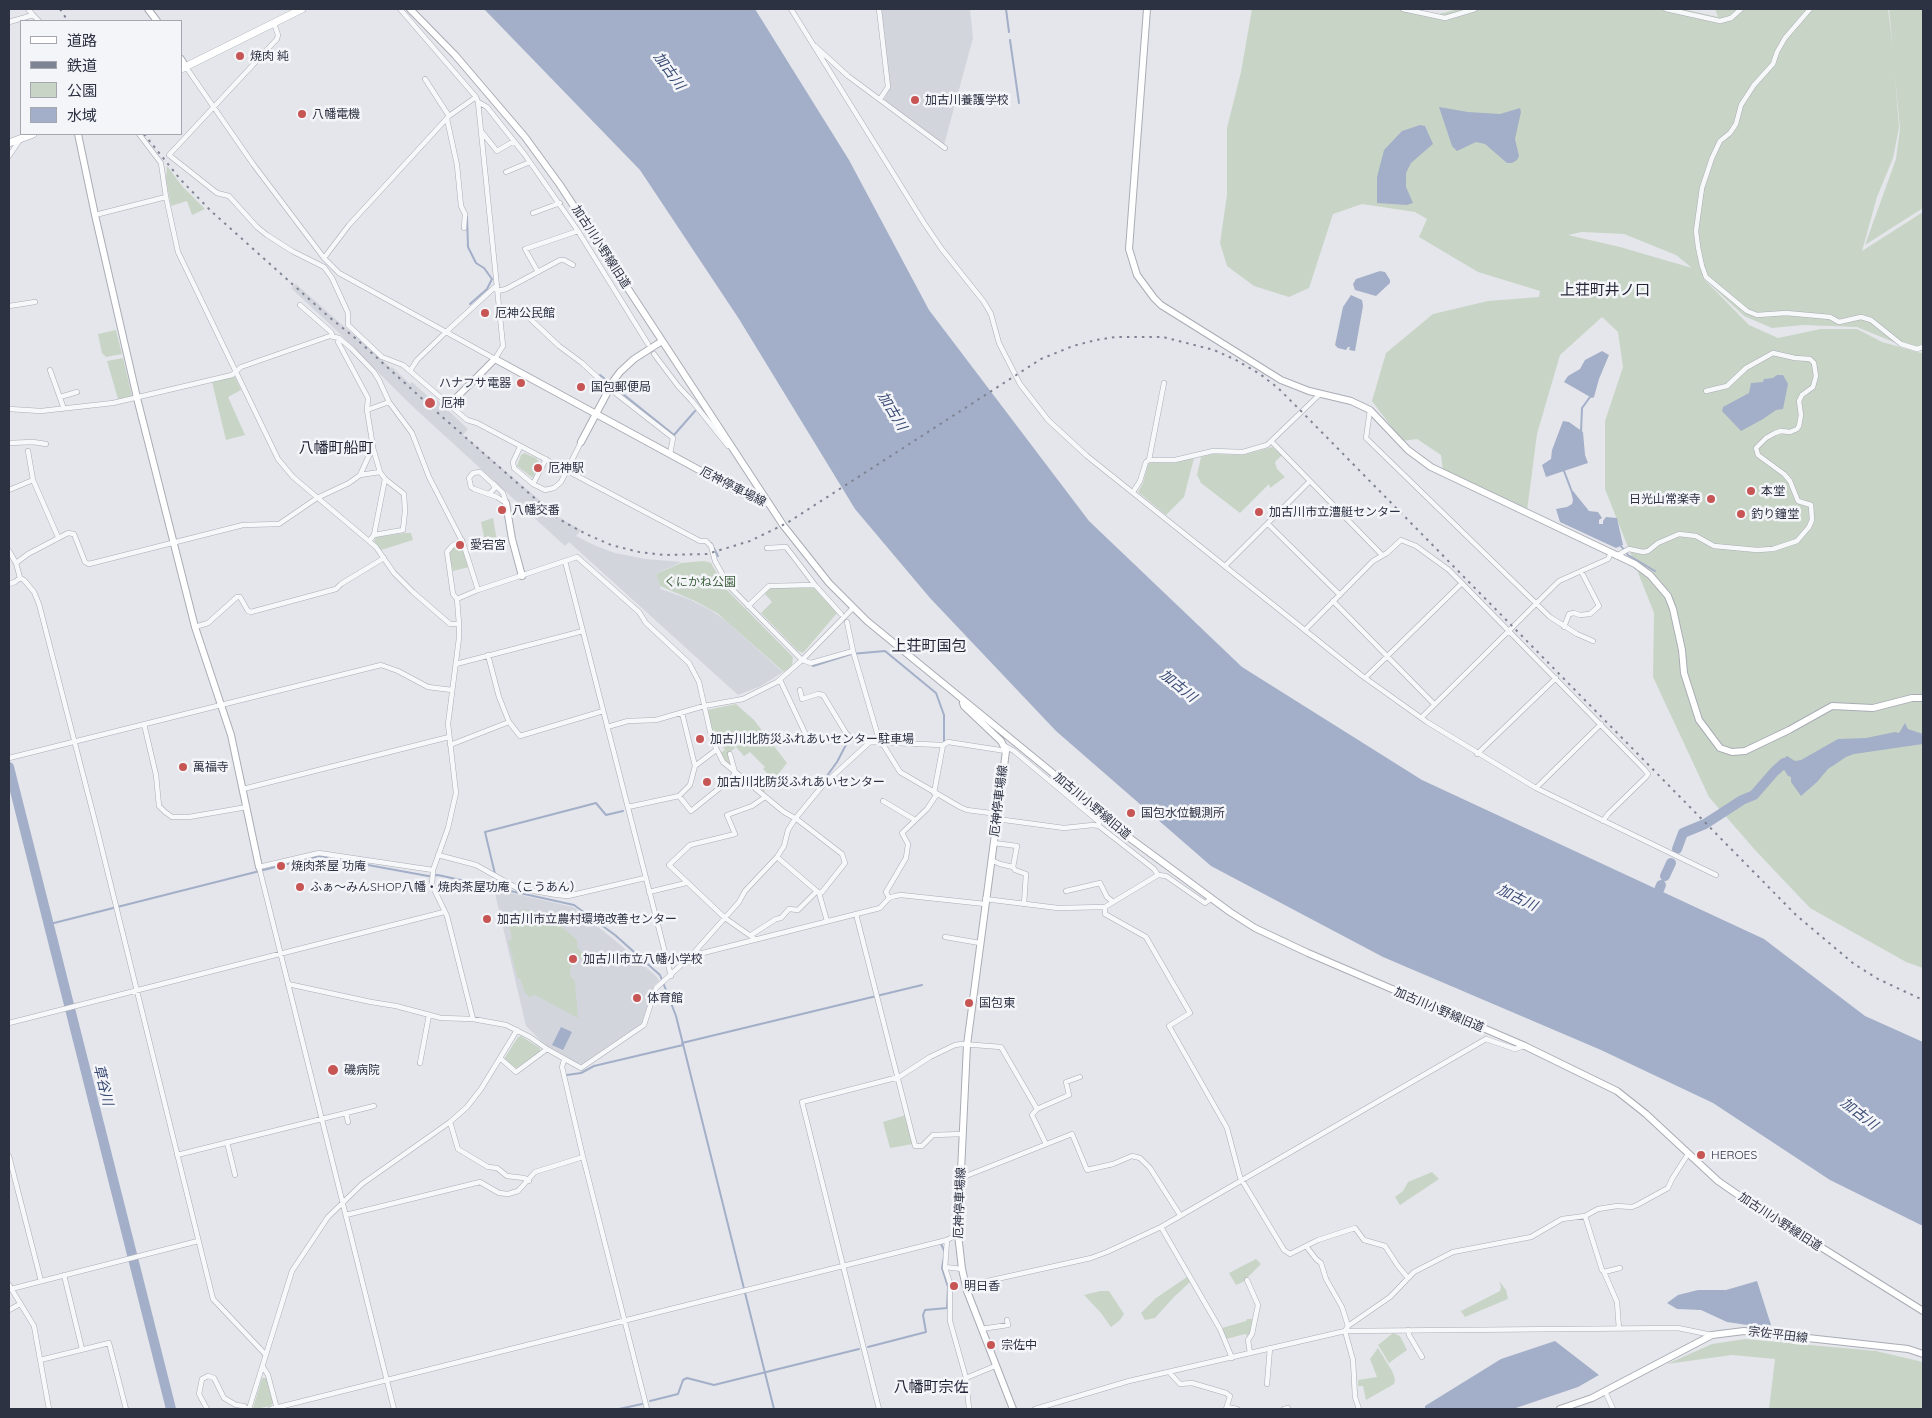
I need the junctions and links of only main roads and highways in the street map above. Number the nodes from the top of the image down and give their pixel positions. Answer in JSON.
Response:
{"nodes":[{"id":1,"x":302,"y":9,"type":"edge"},
{"id":2,"x":184,"y":68,"type":"edge"},
{"id":3,"x":22,"y":136,"type":"edge"},
{"id":4,"x":9,"y":143,"type":"edge"}],
"edges":[{"from":1,"to":2,"type":"main road"},
{"from":3,"to":4,"type":"main road"}]}
